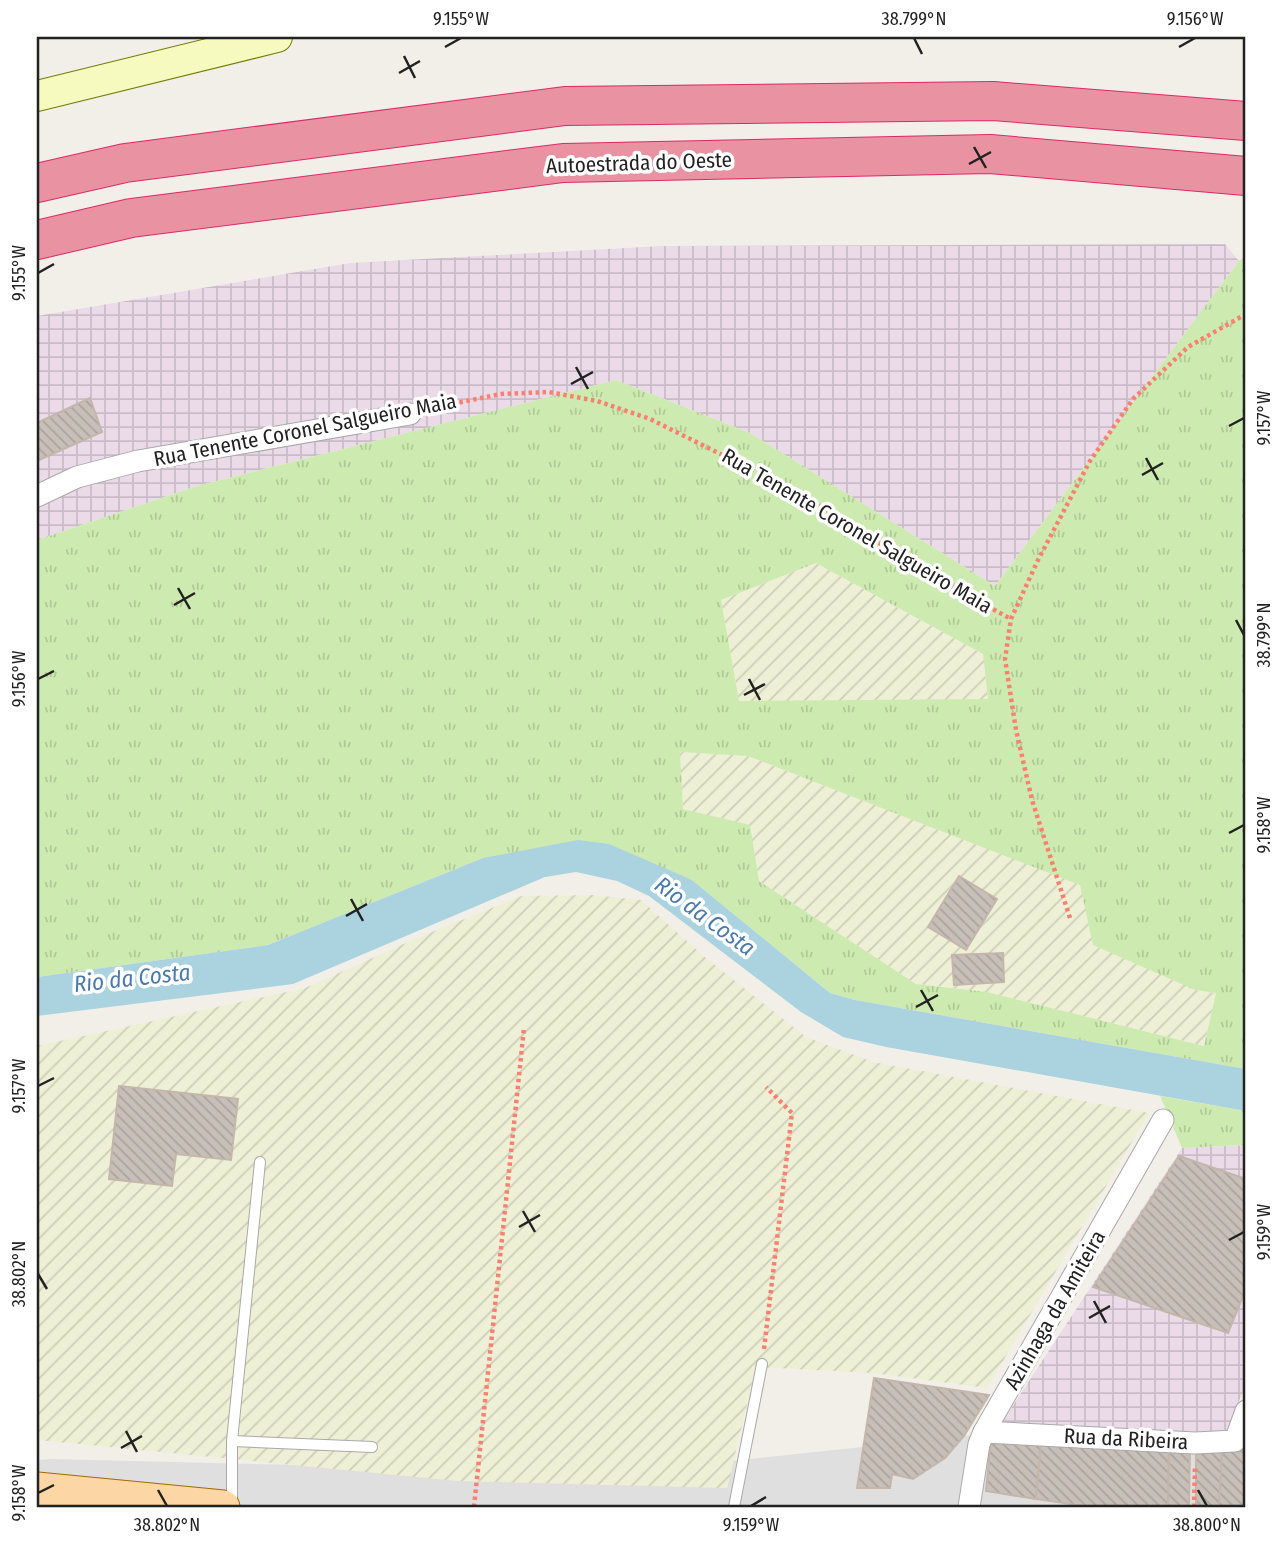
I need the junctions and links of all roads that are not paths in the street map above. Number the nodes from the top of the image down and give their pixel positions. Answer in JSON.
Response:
{"nodes":[{"id":1,"x":277,"y":37,"type":"edge"},
{"id":2,"x":37,"y":96,"type":"edge"},
{"id":3,"x":1246,"y":121,"type":"edge"},
{"id":4,"x":1246,"y":176,"type":"edge"},
{"id":5,"x":37,"y":183,"type":"edge"},
{"id":6,"x":37,"y":240,"type":"edge"},
{"id":7,"x":410,"y":414,"type":"road end"},
{"id":8,"x":37,"y":496,"type":"edge"},
{"id":9,"x":1163,"y":1120,"type":"dead end"},
{"id":10,"x":260,"y":1161,"type":"dead end"},
{"id":11,"x":762,"y":1364,"type":"road end"},
{"id":12,"x":1246,"y":1411,"type":"edge"},
{"id":13,"x":984,"y":1432,"type":"junction"},
{"id":14,"x":232,"y":1441,"type":"junction"},
{"id":15,"x":1240,"y":1441,"type":"edge"},
{"id":16,"x":372,"y":1447,"type":"dead end"},
{"id":17,"x":37,"y":1489,"type":"edge"},
{"id":18,"x":218,"y":1507,"type":"edge"},
{"id":19,"x":734,"y":1507,"type":"edge"},
{"id":20,"x":969,"y":1507,"type":"edge"}],
"edges":[{"from":1,"to":2,"type":"street"},
{"from":3,"to":5,"type":"highway"},
{"from":4,"to":6,"type":"highway","name":"Autoestrada do Oeste"},
{"from":7,"to":8,"type":"street","name":"Rua Tenente Coronel Salgueiro Maia"},
{"from":9,"to":13,"type":"street","name":"Azinhaga da Amiteira"},
{"from":10,"to":14,"type":"lane"},
{"from":11,"to":19,"type":"lane"},
{"from":12,"to":15,"type":"street","name":"Rua da Ribeira"},
{"from":13,"to":15,"type":"street","name":"Rua da Ribeira"},
{"from":13,"to":20,"type":"street","name":"Azinhaga da Amiteira"},
{"from":14,"to":16,"type":"lane"},
{"from":14,"to":18,"type":"lane"},
{"from":17,"to":18,"type":"main road"}]}
